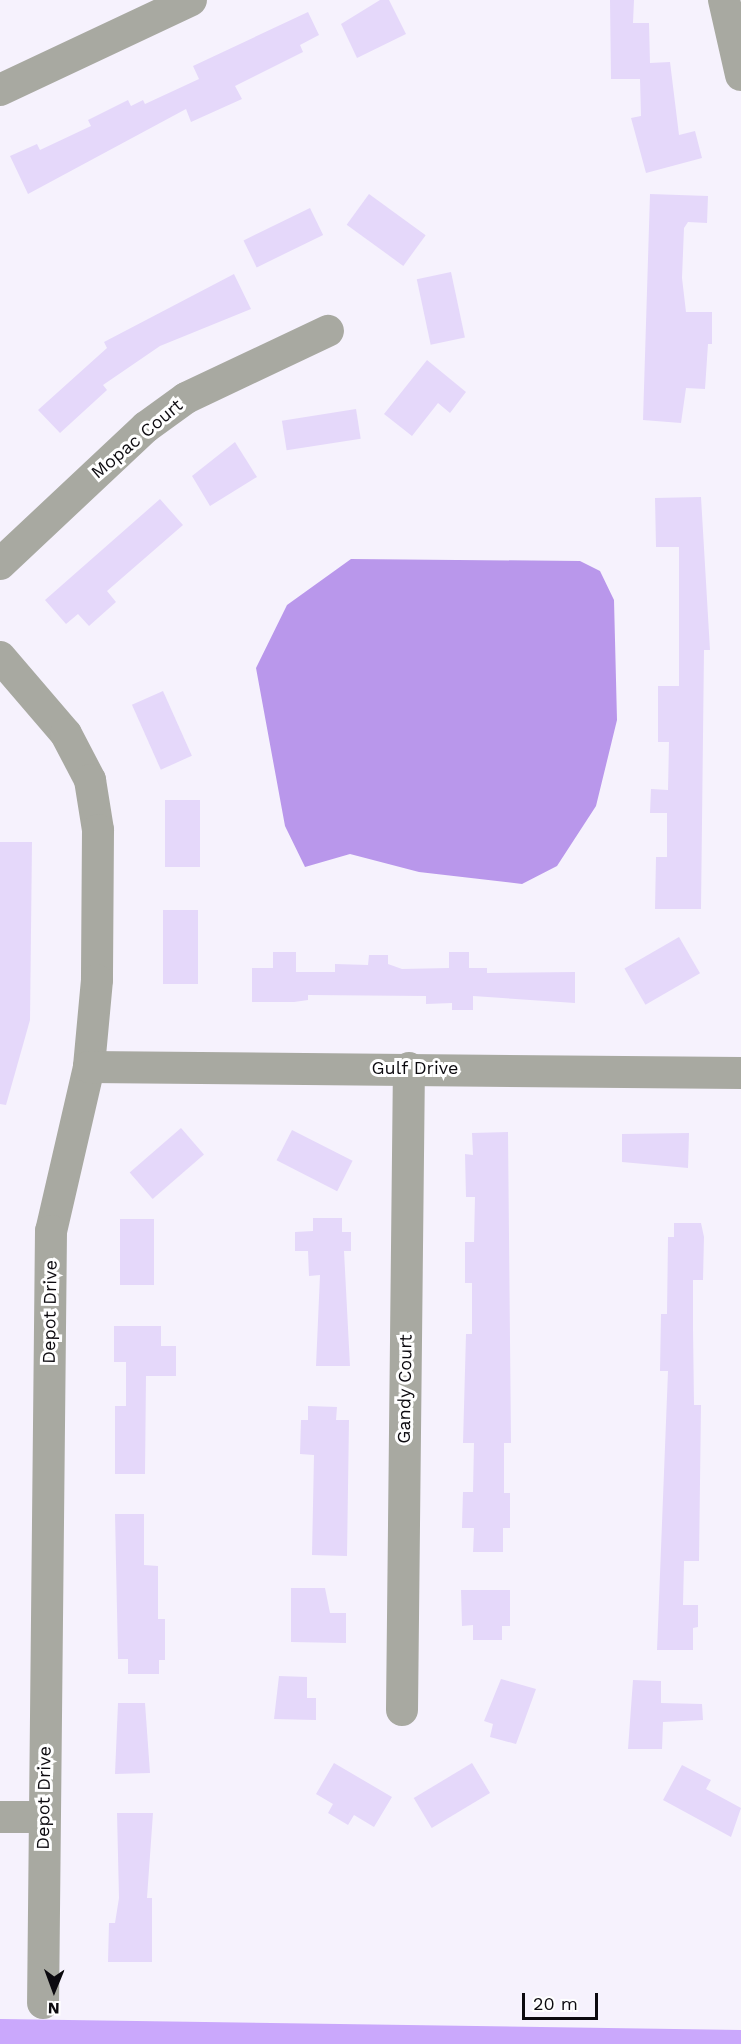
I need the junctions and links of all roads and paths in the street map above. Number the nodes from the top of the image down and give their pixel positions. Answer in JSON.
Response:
{"nodes":[{"id":1,"x":191,"y":0,"type":"edge"},
{"id":2,"x":724,"y":0,"type":"edge"},
{"id":3,"x":741,"y":75,"type":"edge"},
{"id":4,"x":0,"y":90,"type":"edge"},
{"id":5,"x":328,"y":331,"type":"dead end"},
{"id":6,"x":0,"y":564,"type":"edge"},
{"id":7,"x":0,"y":657,"type":"edge"},
{"id":8,"x":89,"y":1067,"type":"junction"},
{"id":9,"x":409,"y":1068,"type":"junction"},
{"id":10,"x":741,"y":1073,"type":"edge"},
{"id":11,"x":402,"y":1710,"type":"dead end"},
{"id":12,"x":0,"y":1817,"type":"edge"},
{"id":13,"x":44,"y":1817,"type":"junction"},
{"id":14,"x":43,"y":2003,"type":"dead end"}],
"edges":[{"from":1,"to":4,"type":"street"},
{"from":2,"to":3,"type":"street"},
{"from":5,"to":6,"type":"street","name":"Mopac Court"},
{"from":7,"to":8,"type":"street","name":"Depot Drive"},
{"from":8,"to":9,"type":"street","name":"Gulf Drive"},
{"from":8,"to":13,"type":"street","name":"Depot Drive"},
{"from":9,"to":10,"type":"street","name":"Gulf Drive"},
{"from":9,"to":11,"type":"street","name":"Gandy Court"},
{"from":12,"to":13,"type":"street"},
{"from":13,"to":14,"type":"street","name":"Depot Drive"}]}
